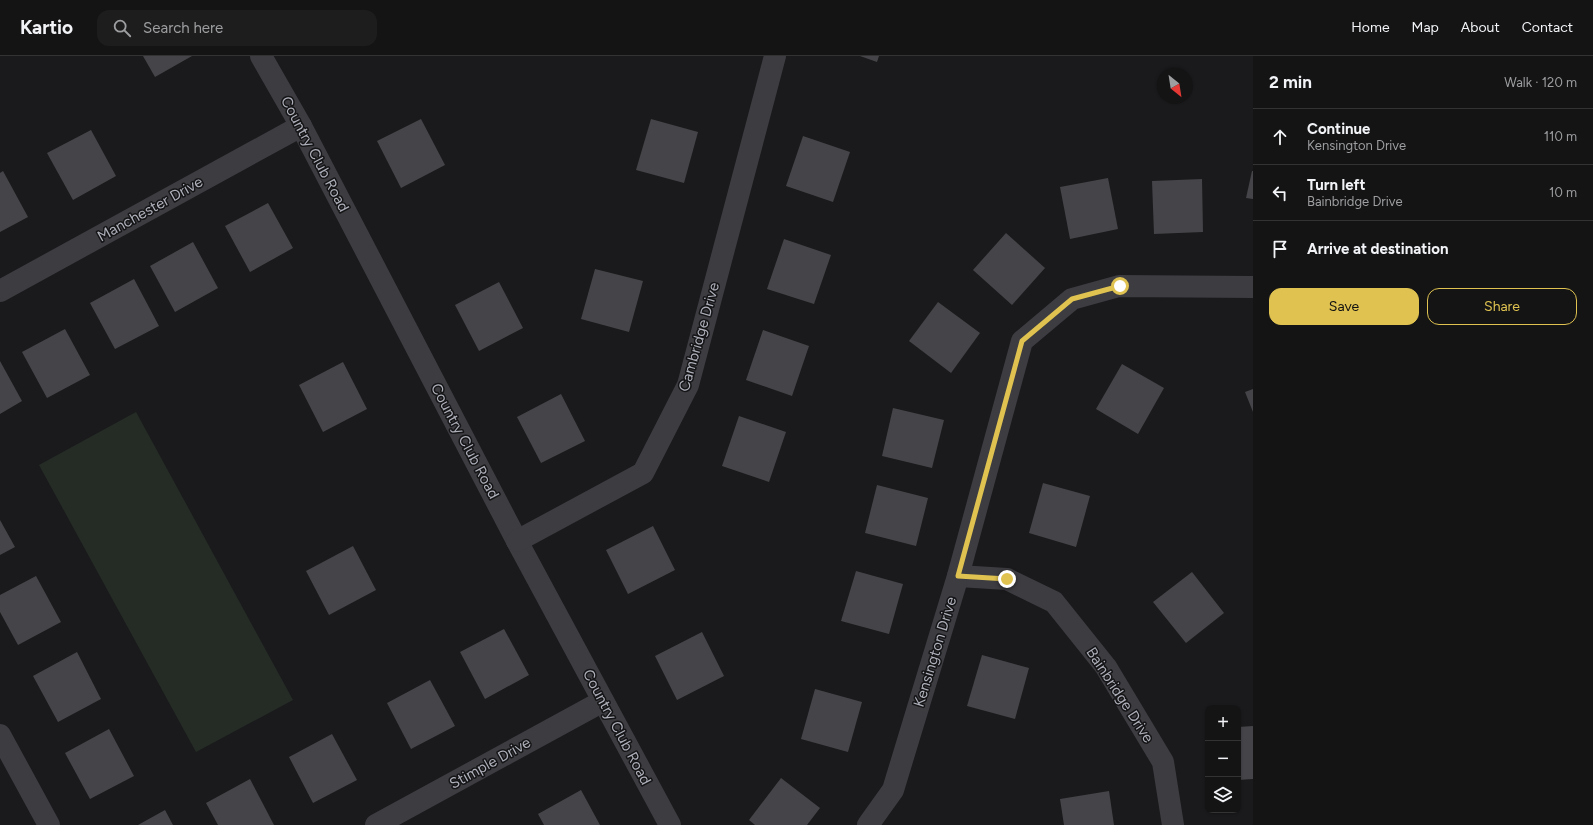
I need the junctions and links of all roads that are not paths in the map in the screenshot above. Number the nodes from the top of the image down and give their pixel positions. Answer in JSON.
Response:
{"nodes":[{"id":1,"x":261,"y":56,"type":"edge"},
{"id":2,"x":775,"y":56,"type":"edge"},
{"id":3,"x":300,"y":126,"type":"junction"},
{"id":4,"x":1253,"y":287,"type":"edge"},
{"id":5,"x":0,"y":291,"type":"edge"},
{"id":6,"x":517,"y":540,"type":"junction"},
{"id":7,"x":958,"y":576,"type":"junction"},
{"id":8,"x":603,"y":701,"type":"junction"},
{"id":9,"x":0,"y":735,"type":"edge"},
{"id":10,"x":50,"y":825,"type":"edge"},
{"id":11,"x":376,"y":825,"type":"edge"},
{"id":12,"x":670,"y":825,"type":"edge"},
{"id":13,"x":868,"y":825,"type":"edge"},
{"id":14,"x":1173,"y":825,"type":"edge"}],
"edges":[{"from":1,"to":3,"type":"street","name":"Country Club Road"},
{"from":2,"to":6,"type":"street","name":"Cambridge Drive"},
{"from":3,"to":5,"type":"street","name":"Manchester Drive"},
{"from":3,"to":6,"type":"street","name":"Country Club Road"},
{"from":4,"to":7,"type":"street","name":"Kensington Drive"},
{"from":6,"to":8,"type":"street","name":"Country Club Road"},
{"from":7,"to":13,"type":"street","name":"Kensington Drive"},
{"from":7,"to":14,"type":"street","name":"Bainbridge Drive"},
{"from":8,"to":11,"type":"street","name":"Stimple Drive"},
{"from":8,"to":12,"type":"street","name":"Country Club Road"},
{"from":9,"to":10,"type":"street"}]}
